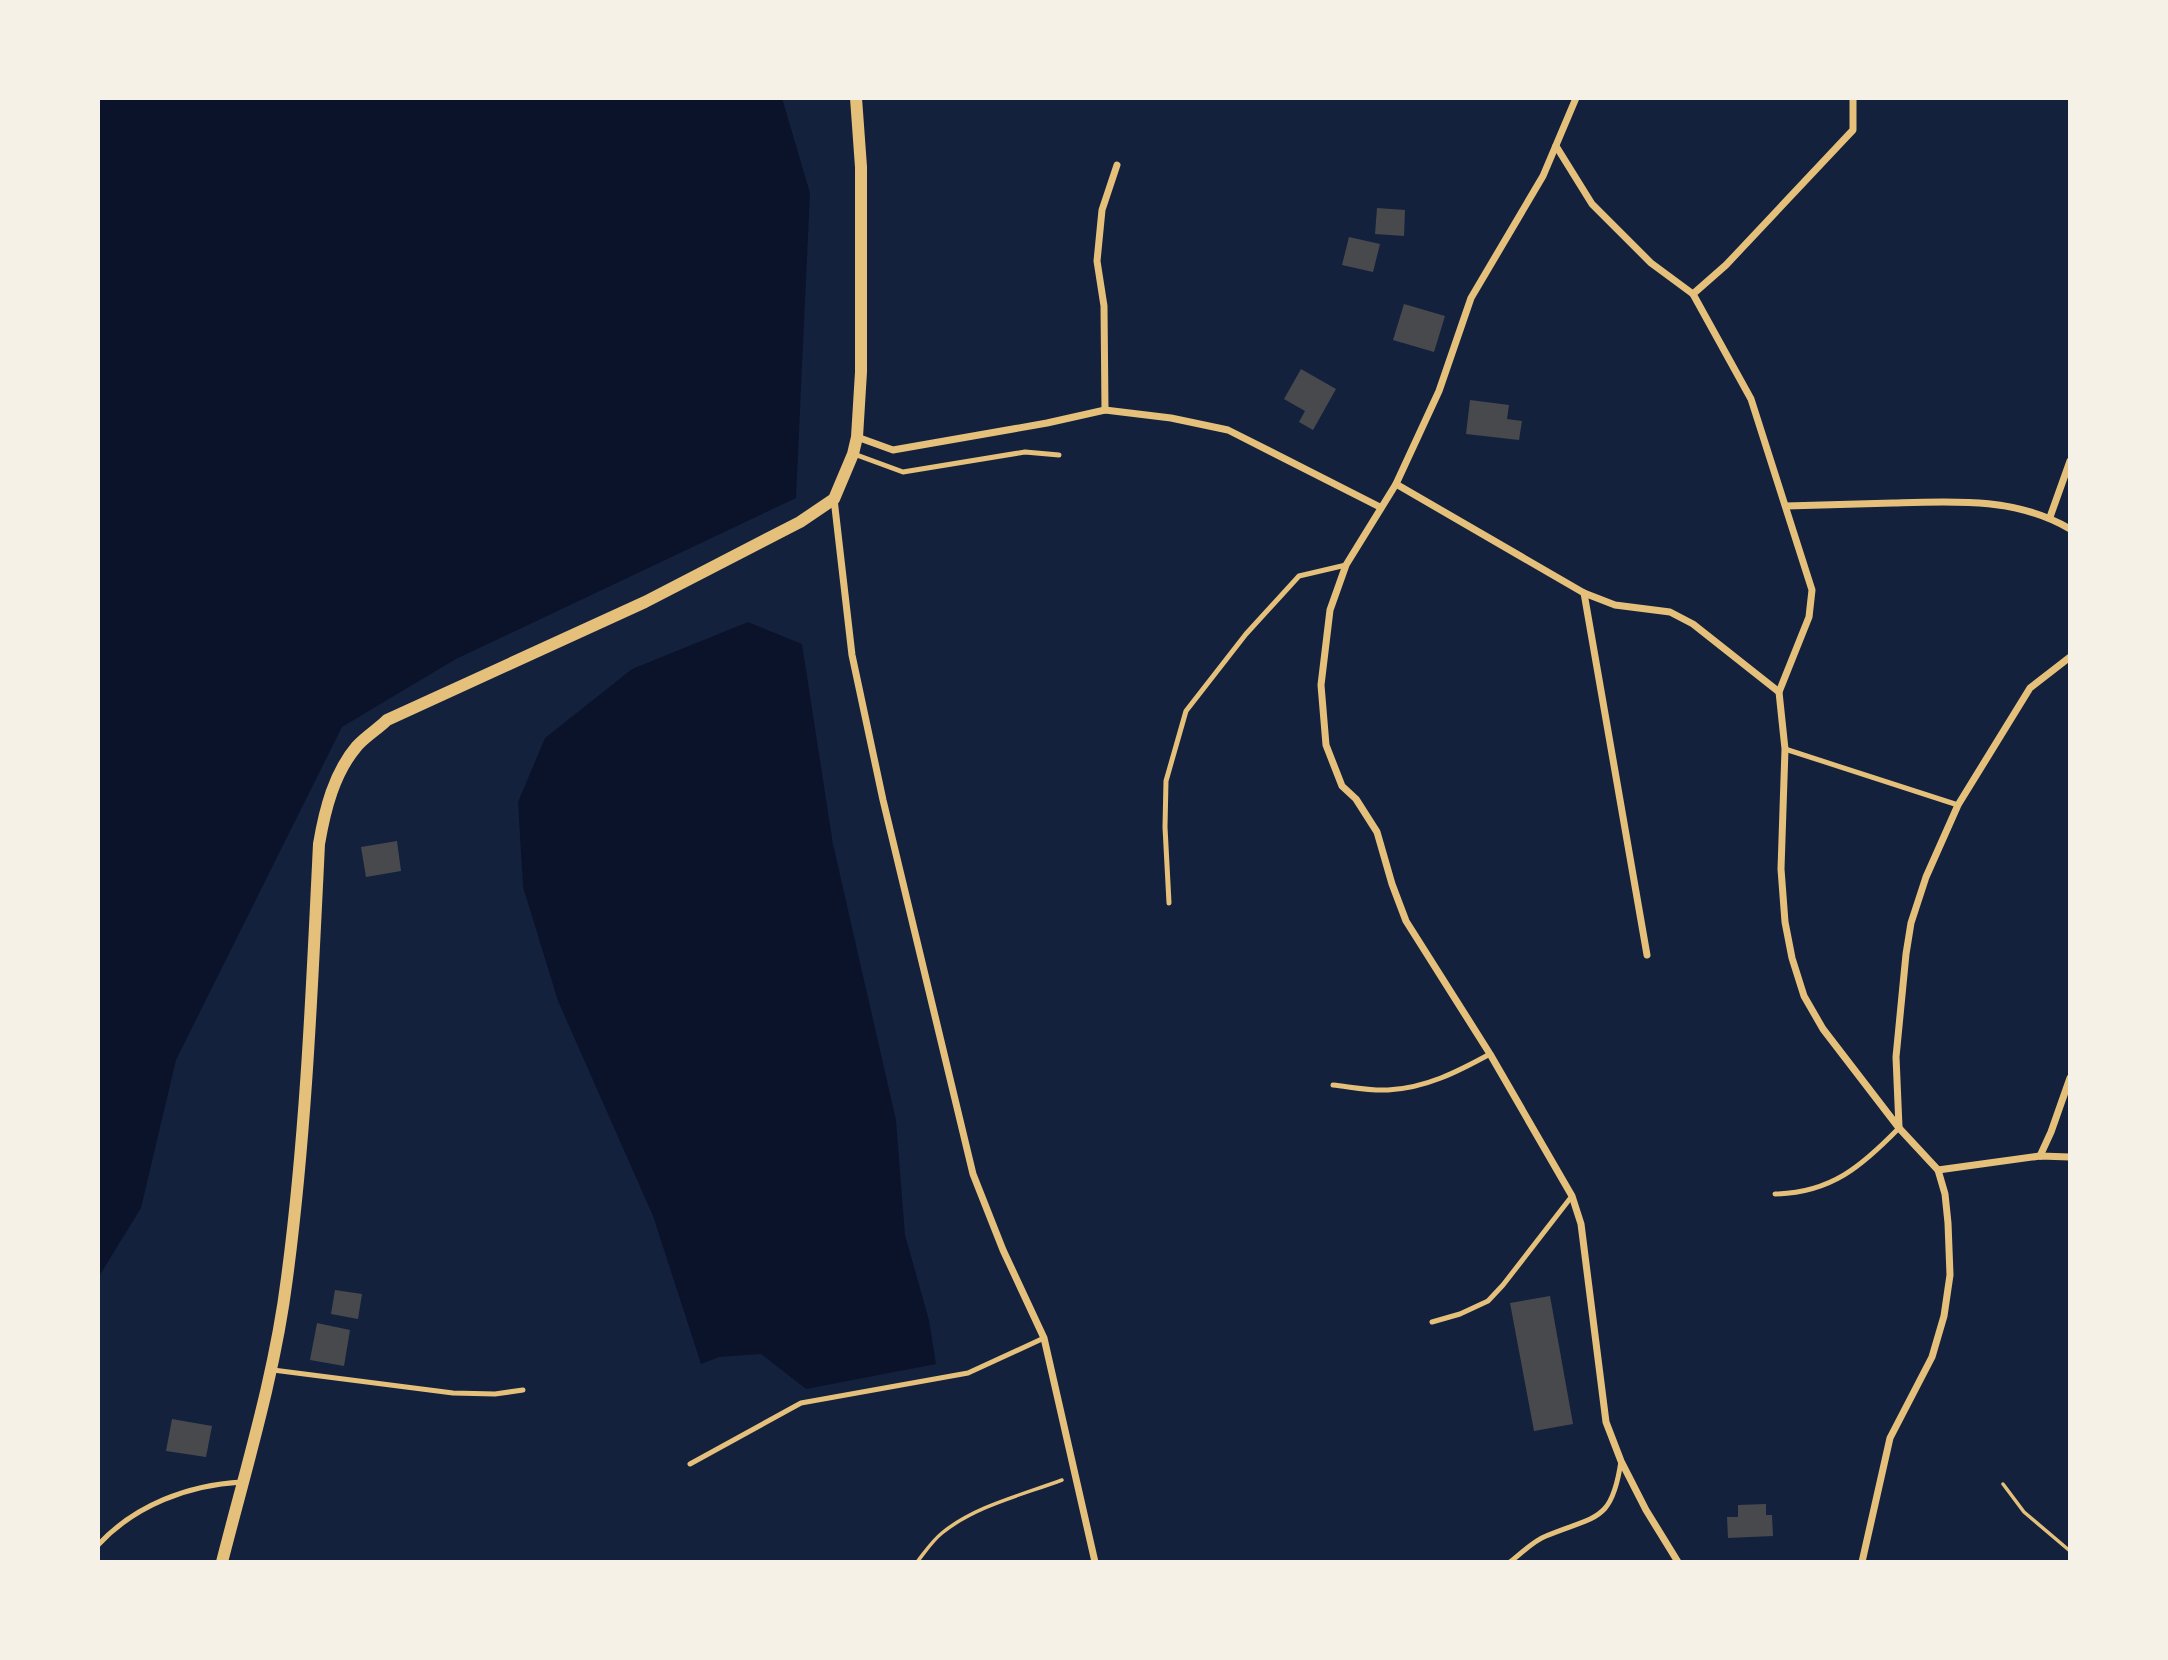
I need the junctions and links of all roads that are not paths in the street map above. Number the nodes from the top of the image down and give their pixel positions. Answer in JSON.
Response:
{"nodes":[{"id":1,"x":856,"y":98,"type":"edge"},
{"id":2,"x":1576,"y":98,"type":"edge"},
{"id":3,"x":1853,"y":98,"type":"edge"},
{"id":4,"x":1556,"y":146,"type":"junction"},
{"id":5,"x":1117,"y":164,"type":"dead end"},
{"id":6,"x":1693,"y":294,"type":"junction"},
{"id":7,"x":1105,"y":410,"type":"junction"},
{"id":8,"x":857,"y":437,"type":"junction"},
{"id":9,"x":853,"y":454,"type":"junction"},
{"id":10,"x":1059,"y":455,"type":"dead end"},
{"id":11,"x":2070,"y":461,"type":"edge"},
{"id":12,"x":1396,"y":484,"type":"junction"},
{"id":13,"x":834,"y":499,"type":"junction"},
{"id":14,"x":1786,"y":506,"type":"junction"},
{"id":15,"x":1380,"y":507,"type":"junction"},
{"id":16,"x":2050,"y":517,"type":"junction"},
{"id":17,"x":2070,"y":529,"type":"edge"},
{"id":18,"x":1346,"y":565,"type":"junction"},
{"id":19,"x":1584,"y":593,"type":"junction"},
{"id":20,"x":2070,"y":657,"type":"edge"},
{"id":21,"x":1779,"y":692,"type":"junction"},
{"id":22,"x":1785,"y":749,"type":"junction"},
{"id":23,"x":1958,"y":805,"type":"junction"},
{"id":24,"x":1169,"y":902,"type":"dead end"},
{"id":25,"x":1647,"y":956,"type":"dead end"},
{"id":26,"x":1490,"y":1054,"type":"junction"},
{"id":27,"x":2070,"y":1078,"type":"edge"},
{"id":28,"x":1333,"y":1085,"type":"dead end"},
{"id":29,"x":1899,"y":1128,"type":"junction"},
{"id":30,"x":2040,"y":1156,"type":"junction"},
{"id":31,"x":2070,"y":1157,"type":"edge"},
{"id":32,"x":1938,"y":1170,"type":"junction"},
{"id":33,"x":1775,"y":1194,"type":"dead end"},
{"id":34,"x":1572,"y":1196,"type":"junction"},
{"id":35,"x":1432,"y":1322,"type":"dead end"},
{"id":36,"x":1044,"y":1338,"type":"junction"},
{"id":37,"x":271,"y":1370,"type":"junction"},
{"id":38,"x":523,"y":1390,"type":"dead end"},
{"id":39,"x":1621,"y":1461,"type":"junction"},
{"id":40,"x":690,"y":1464,"type":"dead end"},
{"id":41,"x":243,"y":1482,"type":"junction"},
{"id":42,"x":98,"y":1545,"type":"edge"},
{"id":43,"x":222,"y":1562,"type":"edge"},
{"id":44,"x":1095,"y":1562,"type":"edge"},
{"id":45,"x":1510,"y":1562,"type":"edge"},
{"id":46,"x":1678,"y":1562,"type":"edge"},
{"id":47,"x":1862,"y":1562,"type":"edge"}],
"edges":[{"from":1,"to":8,"type":"street"},
{"from":2,"to":4,"type":"street"},
{"from":3,"to":6,"type":"street"},
{"from":4,"to":6,"type":"street"},
{"from":4,"to":12,"type":"street"},
{"from":5,"to":7,"type":"street"},
{"from":6,"to":14,"type":"street"},
{"from":7,"to":8,"type":"street"},
{"from":7,"to":15,"type":"street"},
{"from":8,"to":9,"type":"street"},
{"from":9,"to":10,"type":"lane"},
{"from":9,"to":13,"type":"street"},
{"from":11,"to":16,"type":"street"},
{"from":12,"to":15,"type":"street"},
{"from":12,"to":19,"type":"street"},
{"from":13,"to":36,"type":"street"},
{"from":13,"to":37,"type":"street"},
{"from":14,"to":16,"type":"street"},
{"from":14,"to":21,"type":"street"},
{"from":15,"to":18,"type":"street"},
{"from":16,"to":17,"type":"street"},
{"from":18,"to":24,"type":"lane"},
{"from":18,"to":26,"type":"street"},
{"from":19,"to":21,"type":"street"},
{"from":19,"to":25,"type":"street"},
{"from":20,"to":23,"type":"street"},
{"from":21,"to":22,"type":"street"},
{"from":22,"to":23,"type":"lane"},
{"from":22,"to":29,"type":"street"},
{"from":23,"to":29,"type":"street"},
{"from":26,"to":28,"type":"lane"},
{"from":26,"to":34,"type":"street"},
{"from":27,"to":30,"type":"street"},
{"from":29,"to":32,"type":"street"},
{"from":29,"to":33,"type":"lane"},
{"from":30,"to":31,"type":"street"},
{"from":30,"to":32,"type":"street"},
{"from":32,"to":47,"type":"street"},
{"from":34,"to":35,"type":"lane"},
{"from":34,"to":39,"type":"street"},
{"from":36,"to":40,"type":"lane"},
{"from":36,"to":44,"type":"street"},
{"from":37,"to":38,"type":"lane"},
{"from":37,"to":41,"type":"street"},
{"from":39,"to":45,"type":"lane"},
{"from":39,"to":46,"type":"street"},
{"from":41,"to":42,"type":"lane"},
{"from":41,"to":43,"type":"street"}]}
